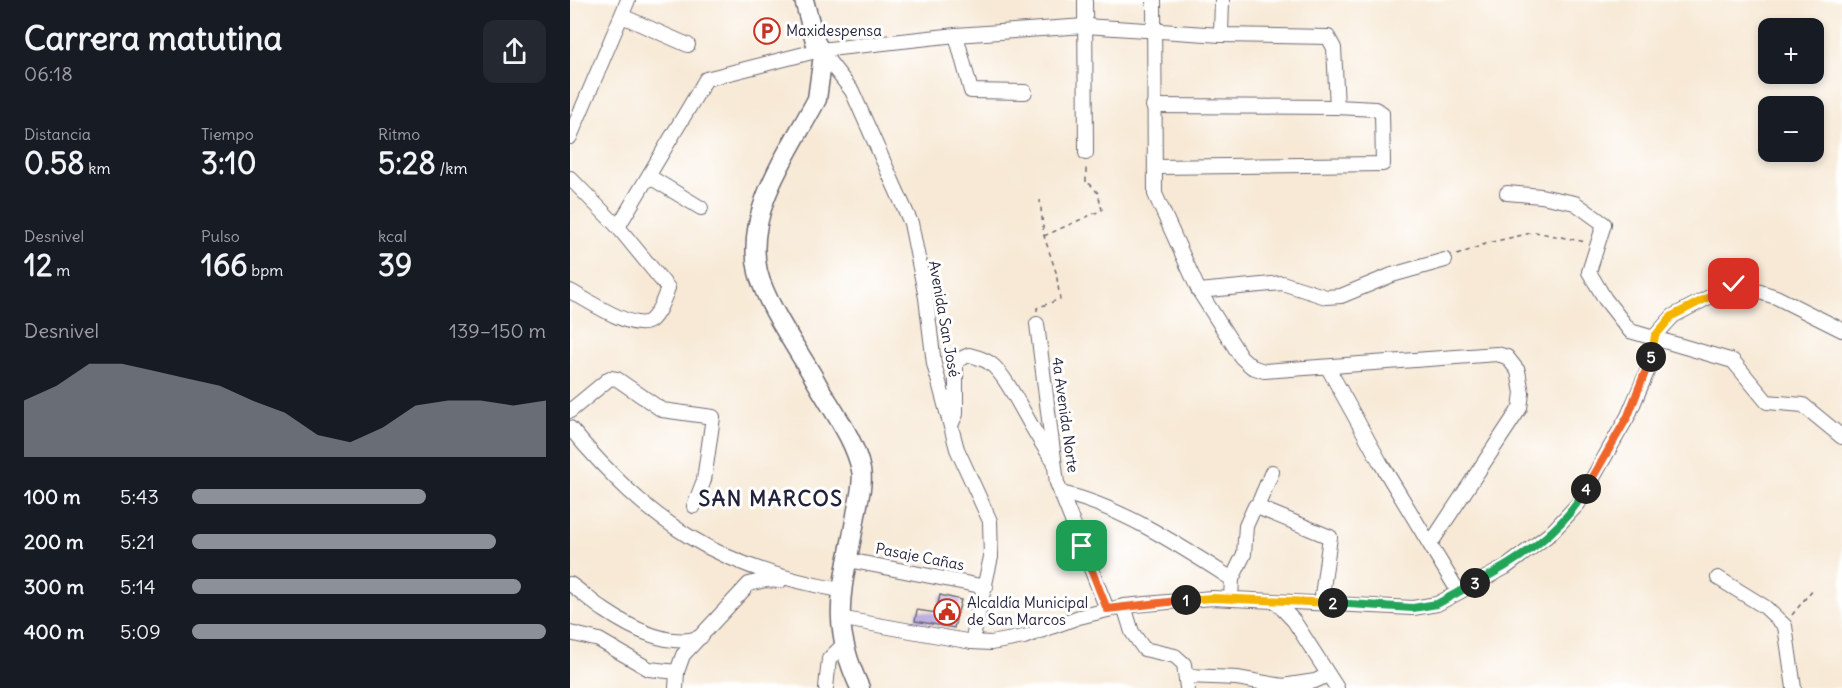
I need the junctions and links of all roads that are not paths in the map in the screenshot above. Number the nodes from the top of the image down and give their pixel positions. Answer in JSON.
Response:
{"nodes":[{"id":1,"x":628,"y":0,"type":"edge"},
{"id":2,"x":804,"y":0,"type":"edge"},
{"id":3,"x":814,"y":0,"type":"edge"},
{"id":4,"x":1085,"y":0,"type":"edge"},
{"id":5,"x":1154,"y":0,"type":"edge"},
{"id":6,"x":1222,"y":0,"type":"edge"},
{"id":7,"x":622,"y":16,"type":"junction"},
{"id":8,"x":1086,"y":26,"type":"junction"},
{"id":9,"x":1154,"y":30,"type":"junction"},
{"id":10,"x":957,"y":35,"type":"junction"},
{"id":11,"x":1221,"y":35,"type":"junction"},
{"id":12,"x":688,"y":45,"type":"dead end"},
{"id":13,"x":820,"y":50,"type":"junction"},
{"id":14,"x":1024,"y":92,"type":"dead end"},
{"id":15,"x":1153,"y":106,"type":"junction"},
{"id":16,"x":1337,"y":106,"type":"junction"},
{"id":17,"x":570,"y":136,"type":"edge"},
{"id":18,"x":1086,"y":153,"type":"road end"},
{"id":19,"x":1156,"y":167,"type":"junction"},
{"id":20,"x":650,"y":177,"type":"junction"},
{"id":21,"x":570,"y":178,"type":"edge"},
{"id":22,"x":1507,"y":193,"type":"dead end"},
{"id":23,"x":701,"y":208,"type":"dead end"},
{"id":24,"x":618,"y":227,"type":"junction"},
{"id":25,"x":1445,"y":260,"type":"road end"},
{"id":26,"x":570,"y":291,"type":"edge"},
{"id":27,"x":1198,"y":291,"type":"junction"},
{"id":28,"x":1037,"y":324,"type":"road end"},
{"id":29,"x":1842,"y":330,"type":"edge"},
{"id":30,"x":1655,"y":336,"type":"junction"},
{"id":31,"x":1328,"y":368,"type":"junction"},
{"id":32,"x":570,"y":411,"type":"edge"},
{"id":33,"x":951,"y":424,"type":"junction"},
{"id":34,"x":570,"y":428,"type":"edge"},
{"id":35,"x":1842,"y":436,"type":"edge"},
{"id":36,"x":1053,"y":459,"type":"junction"},
{"id":37,"x":1272,"y":472,"type":"dead end"},
{"id":38,"x":1061,"y":493,"type":"junction"},
{"id":39,"x":694,"y":506,"type":"dead end"},
{"id":40,"x":1257,"y":507,"type":"junction"},
{"id":41,"x":1431,"y":543,"type":"junction"},
{"id":42,"x":848,"y":560,"type":"junction"},
{"id":43,"x":1718,"y":578,"type":"dead end"},
{"id":44,"x":1232,"y":579,"type":"junction"},
{"id":45,"x":798,"y":582,"type":"junction"},
{"id":46,"x":570,"y":584,"type":"edge"},
{"id":47,"x":986,"y":587,"type":"junction"},
{"id":48,"x":840,"y":590,"type":"junction"},
{"id":49,"x":1458,"y":591,"type":"junction"},
{"id":50,"x":1231,"y":598,"type":"junction"},
{"id":51,"x":1277,"y":603,"type":"junction"},
{"id":52,"x":1322,"y":603,"type":"junction"},
{"id":53,"x":1124,"y":606,"type":"junction"},
{"id":54,"x":1107,"y":609,"type":"junction"},
{"id":55,"x":839,"y":618,"type":"junction"},
{"id":56,"x":570,"y":633,"type":"edge"},
{"id":57,"x":703,"y":636,"type":"junction"},
{"id":58,"x":972,"y":642,"type":"junction"},
{"id":59,"x":843,"y":645,"type":"junction"},
{"id":60,"x":677,"y":672,"type":"junction"},
{"id":61,"x":1328,"y":675,"type":"junction"},
{"id":62,"x":1187,"y":682,"type":"edge"},
{"id":63,"x":676,"y":688,"type":"edge"},
{"id":64,"x":826,"y":688,"type":"edge"},
{"id":65,"x":860,"y":688,"type":"edge"},
{"id":66,"x":1337,"y":688,"type":"edge"},
{"id":67,"x":1794,"y":688,"type":"edge"}],
"edges":[{"from":1,"to":7,"type":"street"},
{"from":2,"to":13,"type":"main road"},
{"from":3,"to":13,"type":"main road"},
{"from":4,"to":8,"type":"street"},
{"from":5,"to":9,"type":"street"},
{"from":6,"to":11,"type":"street"},
{"from":7,"to":12,"type":"street"},
{"from":7,"to":17,"type":"street"},
{"from":8,"to":9,"type":"street"},
{"from":8,"to":10,"type":"street"},
{"from":8,"to":18,"type":"street"},
{"from":9,"to":11,"type":"street"},
{"from":9,"to":15,"type":"street"},
{"from":10,"to":13,"type":"street"},
{"from":10,"to":14,"type":"street"},
{"from":11,"to":16,"type":"street"},
{"from":13,"to":20,"type":"street"},
{"from":13,"to":33,"type":"street","name":"Avenida San José"},
{"from":13,"to":42,"type":"main road"},
{"from":15,"to":16,"type":"street"},
{"from":15,"to":19,"type":"street"},
{"from":16,"to":19,"type":"street"},
{"from":19,"to":27,"type":"street"},
{"from":20,"to":23,"type":"street"},
{"from":20,"to":24,"type":"street"},
{"from":21,"to":24,"type":"street"},
{"from":22,"to":30,"type":"street"},
{"from":24,"to":26,"type":"street"},
{"from":25,"to":27,"type":"street"},
{"from":27,"to":31,"type":"street"},
{"from":28,"to":36,"type":"street","name":"4a Avenida Norte"},
{"from":29,"to":30,"type":"street"},
{"from":30,"to":35,"type":"street"},
{"from":30,"to":49,"type":"street"},
{"from":31,"to":41,"type":"street"},
{"from":31,"to":41,"type":"street"},
{"from":32,"to":39,"type":"street"},
{"from":33,"to":36,"type":"street"},
{"from":33,"to":47,"type":"street","name":"Avenida San José"},
{"from":34,"to":45,"type":"street"},
{"from":36,"to":38,"type":"street","name":"4a Avenida Norte"},
{"from":37,"to":40,"type":"street"},
{"from":38,"to":44,"type":"street"},
{"from":38,"to":54,"type":"street","name":"4a Avenida Norte"},
{"from":40,"to":44,"type":"street"},
{"from":40,"to":52,"type":"street"},
{"from":41,"to":49,"type":"street"},
{"from":42,"to":47,"type":"street","name":"Pasaje Cañas"},
{"from":42,"to":48,"type":"main road"},
{"from":43,"to":67,"type":"street"},
{"from":44,"to":50,"type":"street"},
{"from":45,"to":48,"type":"street"},
{"from":45,"to":57,"type":"street"},
{"from":46,"to":57,"type":"street"},
{"from":47,"to":58,"type":"street","name":"Avenida San José"},
{"from":48,"to":55,"type":"main road"},
{"from":49,"to":52,"type":"street"},
{"from":50,"to":51,"type":"street"},
{"from":50,"to":53,"type":"street"},
{"from":51,"to":52,"type":"street"},
{"from":51,"to":61,"type":"street"},
{"from":53,"to":54,"type":"street"},
{"from":53,"to":62,"type":"street"},
{"from":54,"to":58,"type":"street"},
{"from":55,"to":58,"type":"street"},
{"from":55,"to":59,"type":"main road"},
{"from":56,"to":60,"type":"street"},
{"from":57,"to":60,"type":"street"},
{"from":59,"to":64,"type":"street"},
{"from":59,"to":65,"type":"main road"},
{"from":60,"to":63,"type":"street"},
{"from":61,"to":62,"type":"street"},
{"from":61,"to":66,"type":"street"}]}
